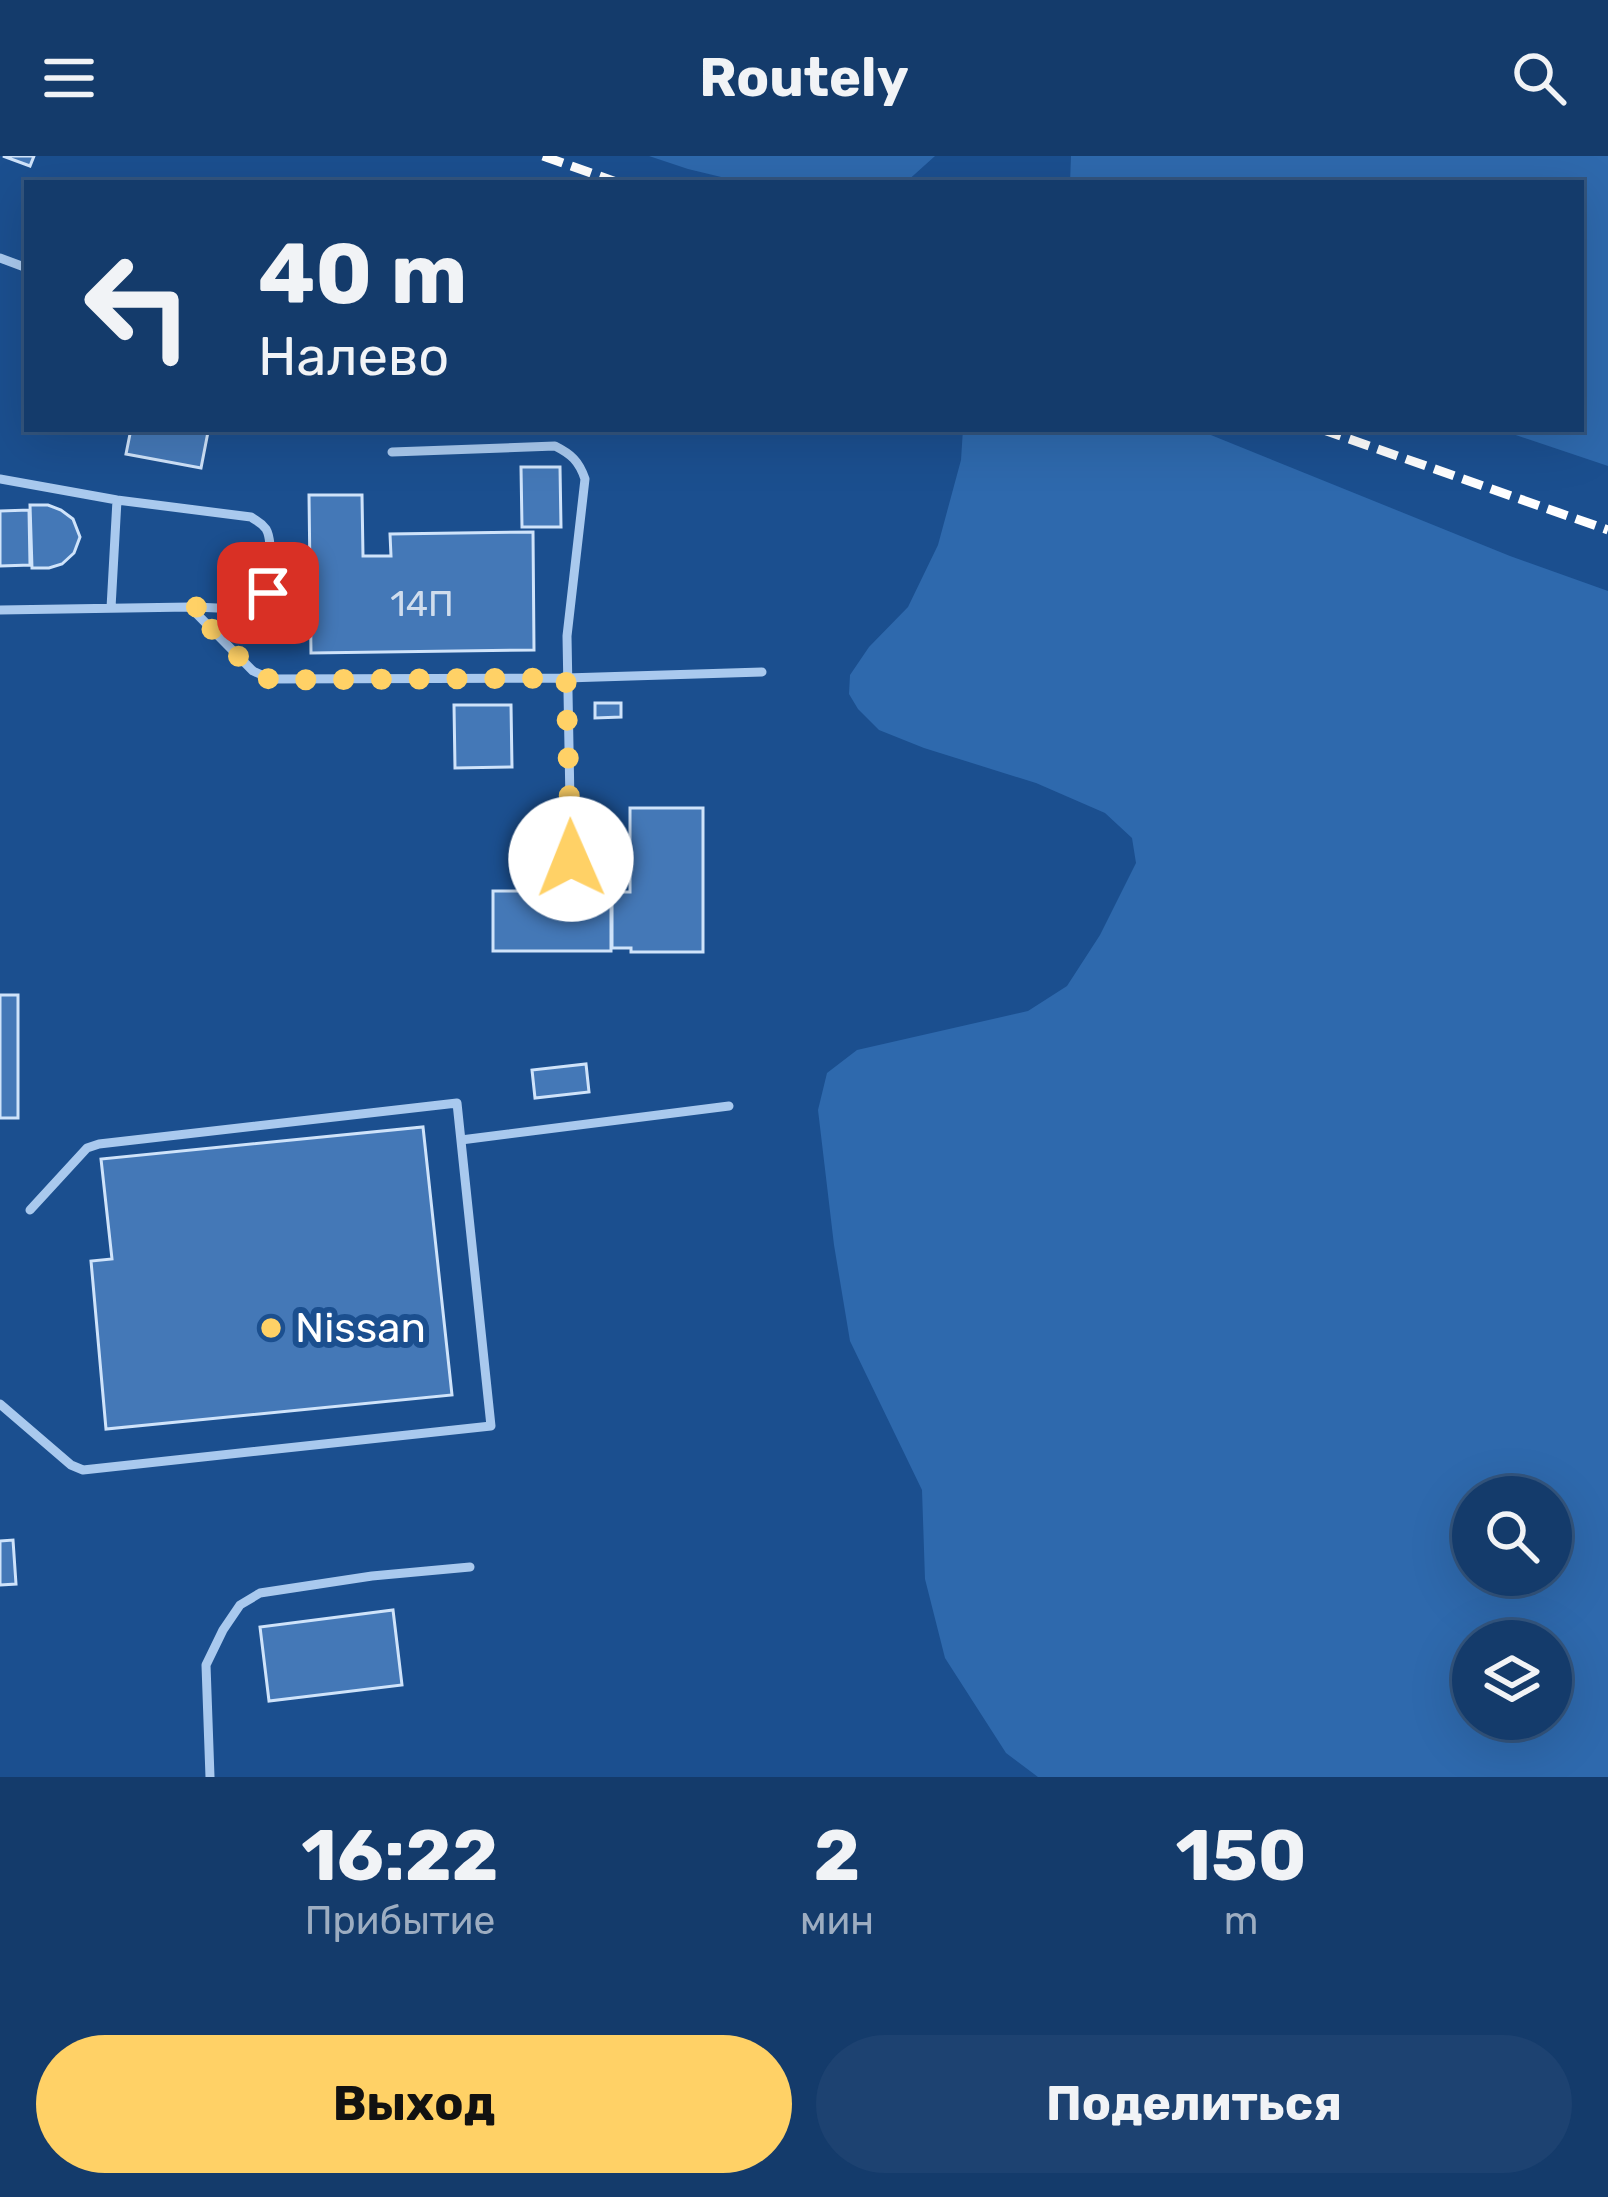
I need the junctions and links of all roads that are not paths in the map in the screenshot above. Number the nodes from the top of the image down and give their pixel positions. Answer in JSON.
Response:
{"nodes":[{"id":1,"x":392,"y":452,"type":"dead end"},
{"id":2,"x":0,"y":479,"type":"edge"},
{"id":3,"x":117,"y":500,"type":"junction"},
{"id":4,"x":190,"y":607,"type":"junction"},
{"id":5,"x":111,"y":608,"type":"junction"},
{"id":6,"x":0,"y":610,"type":"edge"},
{"id":7,"x":762,"y":672,"type":"dead end"},
{"id":8,"x":566,"y":678,"type":"junction"},
{"id":9,"x":571,"y":859,"type":"dead end"},
{"id":10,"x":729,"y":1106,"type":"dead end"},
{"id":11,"x":461,"y":1140,"type":"junction"},
{"id":12,"x":30,"y":1210,"type":"dead end"},
{"id":13,"x":0,"y":1404,"type":"edge"},
{"id":14,"x":470,"y":1568,"type":"dead end"},
{"id":15,"x":210,"y":1777,"type":"edge"}],
"edges":[{"from":1,"to":8,"type":"lane"},
{"from":2,"to":3,"type":"lane"},
{"from":3,"to":4,"type":"lane"},
{"from":3,"to":5,"type":"lane"},
{"from":4,"to":5,"type":"lane"},
{"from":4,"to":8,"type":"lane"},
{"from":5,"to":6,"type":"lane"},
{"from":7,"to":8,"type":"lane"},
{"from":8,"to":9,"type":"lane"},
{"from":10,"to":11,"type":"lane"},
{"from":11,"to":12,"type":"lane"},
{"from":11,"to":13,"type":"lane"},
{"from":14,"to":15,"type":"lane"}]}
